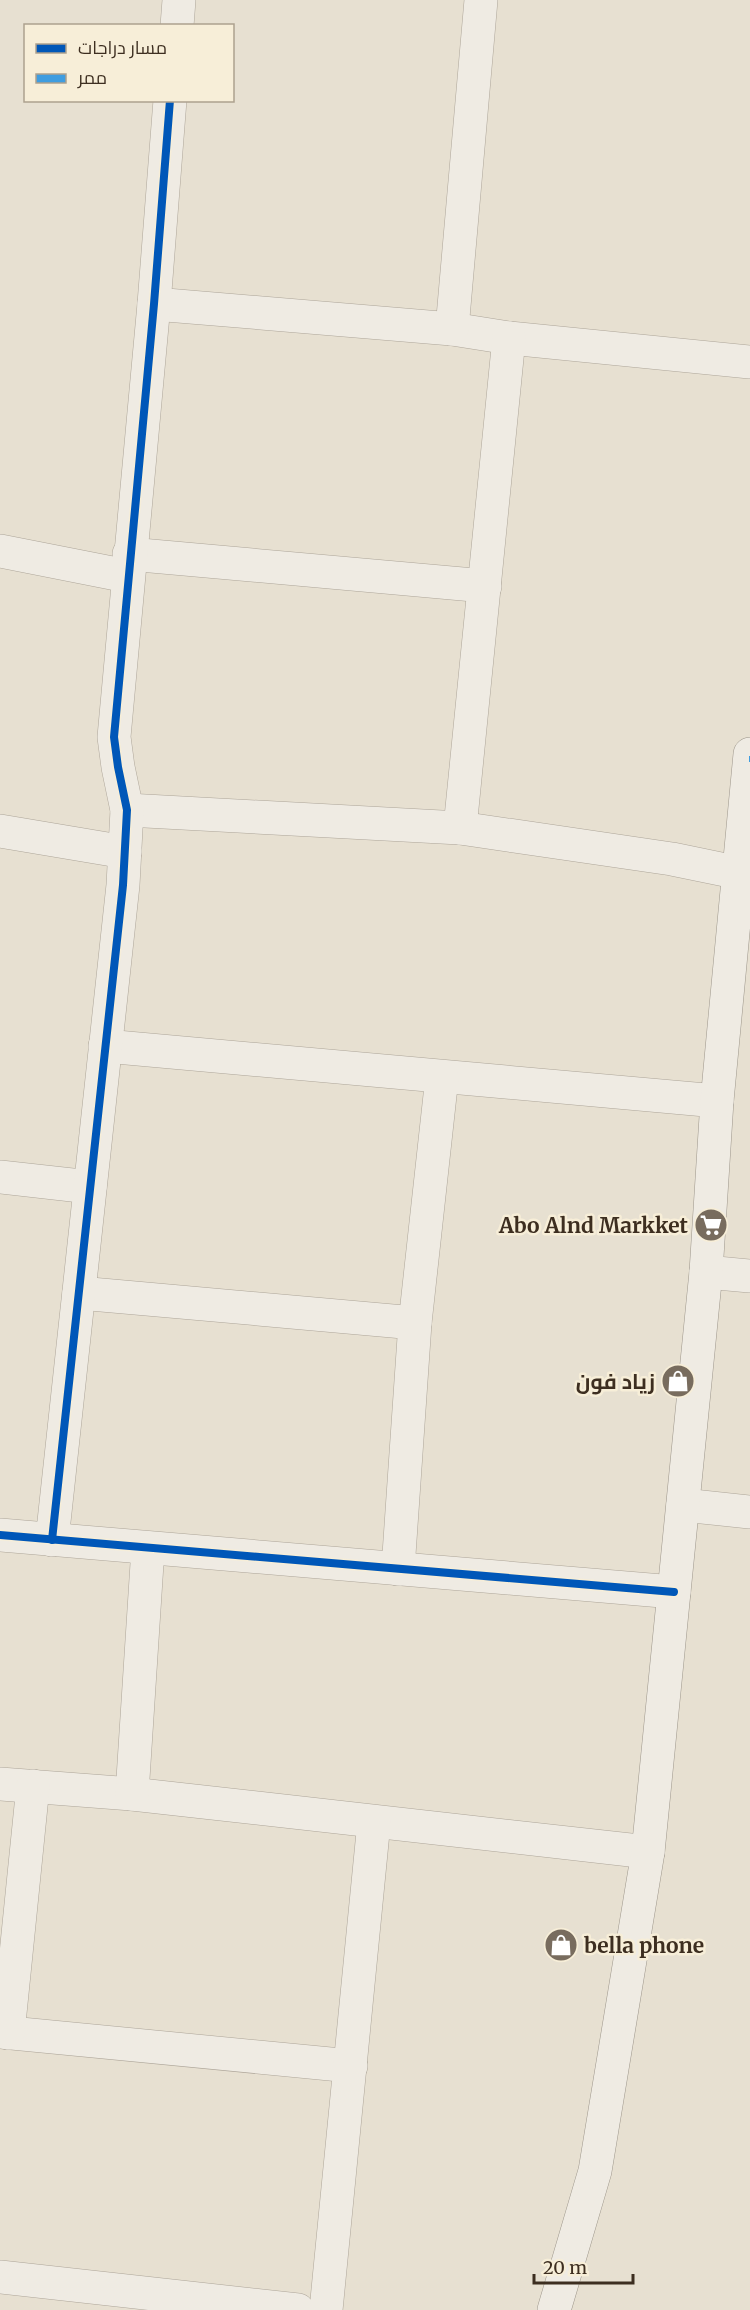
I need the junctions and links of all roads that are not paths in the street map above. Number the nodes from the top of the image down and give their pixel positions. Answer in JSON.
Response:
{"nodes":[{"id":1,"x":179,"y":0,"type":"edge"},
{"id":2,"x":482,"y":0,"type":"edge"},
{"id":3,"x":177,"y":24,"type":"edge"},
{"id":4,"x":171,"y":102,"type":"edge"},
{"id":5,"x":154,"y":304,"type":"junction"},
{"id":6,"x":452,"y":329,"type":"junction"},
{"id":7,"x":509,"y":338,"type":"junction"},
{"id":8,"x":750,"y":362,"type":"edge"},
{"id":9,"x":0,"y":551,"type":"edge"},
{"id":10,"x":128,"y":565,"type":"junction"},
{"id":11,"x":485,"y":586,"type":"junction"},
{"id":12,"x":750,"y":754,"type":"edge"},
{"id":13,"x":750,"y":759,"type":"edge"},
{"id":14,"x":127,"y":810,"type":"junction"},
{"id":15,"x":460,"y":828,"type":"junction"},
{"id":16,"x":0,"y":831,"type":"edge"},
{"id":17,"x":125,"y":852,"type":"junction"},
{"id":18,"x":745,"y":874,"type":"edge"},
{"id":19,"x":105,"y":1047,"type":"junction"},
{"id":20,"x":442,"y":1077,"type":"junction"},
{"id":21,"x":717,"y":1101,"type":"junction"},
{"id":22,"x":0,"y":1177,"type":"edge"},
{"id":23,"x":90,"y":1187,"type":"junction"},
{"id":24,"x":706,"y":1272,"type":"junction"},
{"id":25,"x":750,"y":1276,"type":"edge"},
{"id":26,"x":79,"y":1293,"type":"junction"},
{"id":27,"x":415,"y":1323,"type":"junction"},
{"id":28,"x":683,"y":1504,"type":"junction"},
{"id":29,"x":750,"y":1512,"type":"edge"},
{"id":30,"x":0,"y":1535,"type":"edge"},
{"id":31,"x":52,"y":1540,"type":"junction"},
{"id":32,"x":148,"y":1548,"type":"junction"},
{"id":33,"x":398,"y":1569,"type":"junction"},
{"id":34,"x":674,"y":1592,"type":"junction"},
{"id":35,"x":0,"y":1784,"type":"edge"},
{"id":36,"x":33,"y":1786,"type":"junction"},
{"id":37,"x":132,"y":1794,"type":"junction"},
{"id":38,"x":374,"y":1822,"type":"junction"},
{"id":39,"x":648,"y":1852,"type":"junction"},
{"id":40,"x":4,"y":2032,"type":"edge"},
{"id":41,"x":351,"y":2066,"type":"junction"},
{"id":42,"x":0,"y":2277,"type":"edge"},
{"id":43,"x":298,"y":2310,"type":"edge"},
{"id":44,"x":326,"y":2310,"type":"edge"},
{"id":45,"x":554,"y":2310,"type":"edge"}],
"edges":[{"from":1,"to":3,"type":"street"},
{"from":2,"to":6,"type":"street"},
{"from":4,"to":5,"type":"street"},
{"from":5,"to":6,"type":"street"},
{"from":5,"to":10,"type":"street"},
{"from":6,"to":7,"type":"street"},
{"from":7,"to":8,"type":"street"},
{"from":7,"to":11,"type":"street"},
{"from":9,"to":10,"type":"street"},
{"from":10,"to":11,"type":"street"},
{"from":10,"to":14,"type":"street"},
{"from":11,"to":15,"type":"street"},
{"from":12,"to":13,"type":"street"},
{"from":13,"to":18,"type":"street"},
{"from":14,"to":15,"type":"street"},
{"from":14,"to":17,"type":"street"},
{"from":15,"to":18,"type":"street"},
{"from":16,"to":17,"type":"street"},
{"from":17,"to":19,"type":"street"},
{"from":18,"to":21,"type":"street"},
{"from":19,"to":20,"type":"street"},
{"from":19,"to":23,"type":"street"},
{"from":20,"to":21,"type":"street"},
{"from":20,"to":27,"type":"street"},
{"from":21,"to":24,"type":"street"},
{"from":22,"to":23,"type":"street"},
{"from":23,"to":26,"type":"street"},
{"from":24,"to":25,"type":"street"},
{"from":24,"to":28,"type":"street"},
{"from":26,"to":27,"type":"street"},
{"from":26,"to":31,"type":"street"},
{"from":27,"to":33,"type":"street"},
{"from":28,"to":29,"type":"street"},
{"from":28,"to":34,"type":"street"},
{"from":30,"to":31,"type":"street"},
{"from":31,"to":32,"type":"street"},
{"from":32,"to":33,"type":"street"},
{"from":32,"to":37,"type":"street"},
{"from":33,"to":34,"type":"street"},
{"from":34,"to":39,"type":"street"},
{"from":35,"to":36,"type":"street"},
{"from":36,"to":37,"type":"street"},
{"from":36,"to":40,"type":"street"},
{"from":37,"to":38,"type":"street"},
{"from":38,"to":39,"type":"street"},
{"from":38,"to":41,"type":"street"},
{"from":39,"to":45,"type":"street"},
{"from":40,"to":41,"type":"street"},
{"from":41,"to":44,"type":"street"},
{"from":42,"to":43,"type":"street"}]}
